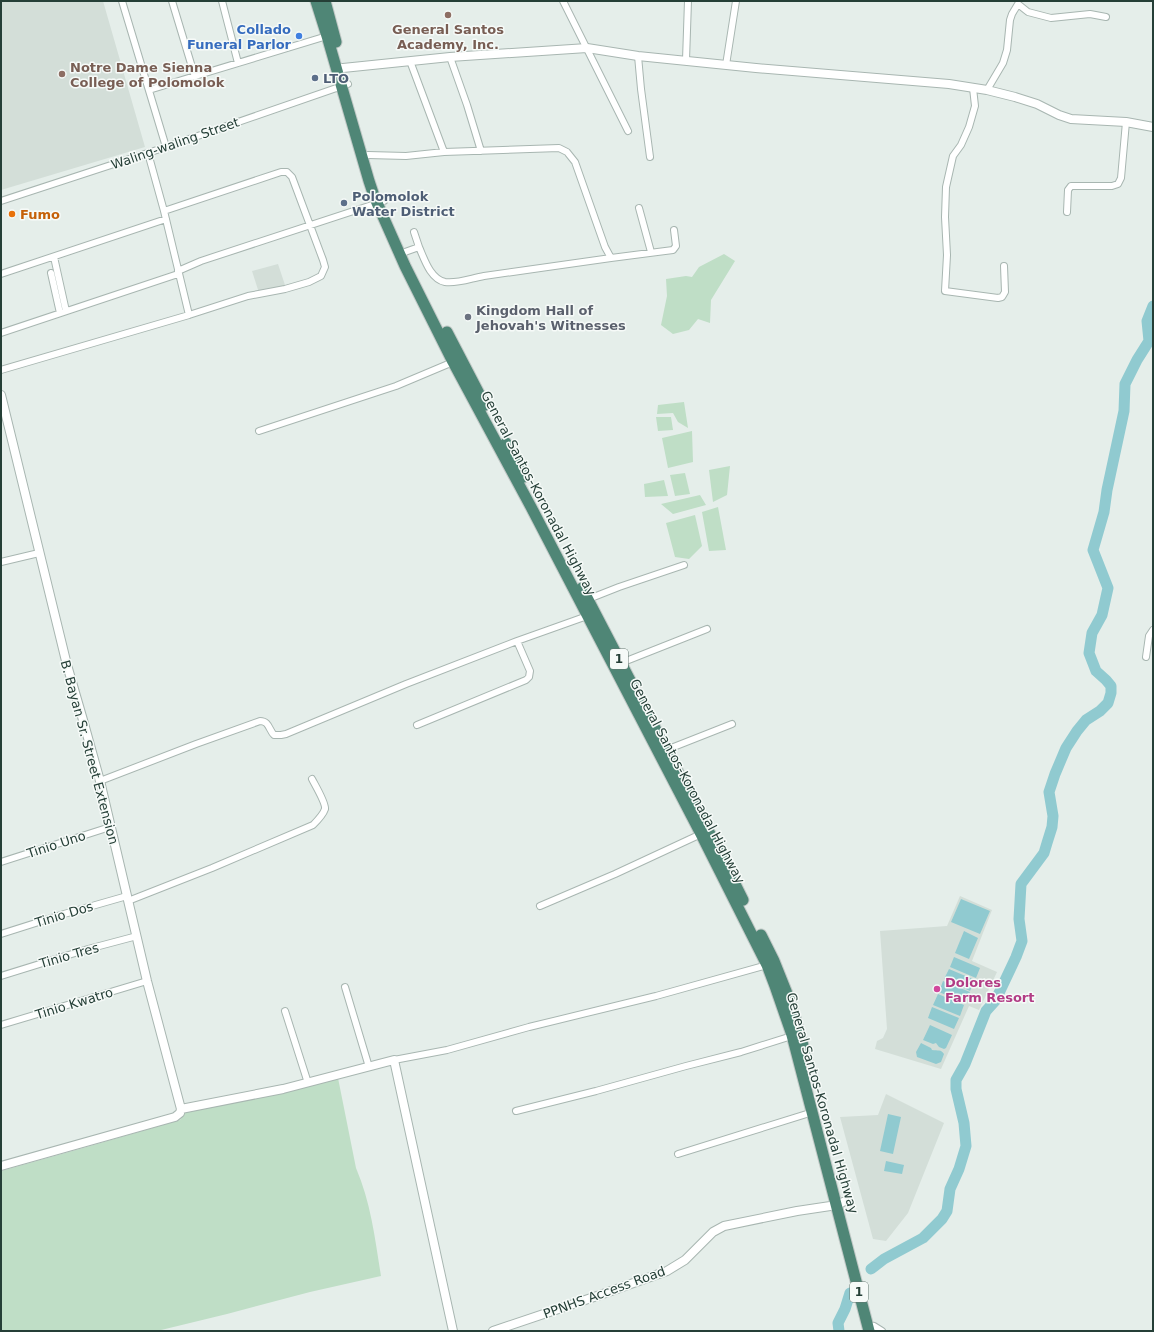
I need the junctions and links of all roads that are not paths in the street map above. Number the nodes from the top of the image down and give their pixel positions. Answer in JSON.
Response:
{"nodes":[{"id":1,"x":122,"y":1,"type":"edge"},
{"id":2,"x":172,"y":1,"type":"edge"},
{"id":3,"x":222,"y":1,"type":"edge"},
{"id":4,"x":316,"y":1,"type":"edge"},
{"id":5,"x":326,"y":1,"type":"edge"},
{"id":6,"x":563,"y":1,"type":"edge"},
{"id":7,"x":688,"y":1,"type":"edge"},
{"id":8,"x":736,"y":1,"type":"edge"},
{"id":9,"x":1019,"y":2,"type":"edge"},
{"id":10,"x":1106,"y":17,"type":"dead end"},
{"id":11,"x":327,"y":36,"type":"junction"},
{"id":12,"x":587,"y":48,"type":"junction"},
{"id":13,"x":638,"y":56,"type":"junction"},
{"id":14,"x":450,"y":57,"type":"junction"},
{"id":15,"x":410,"y":60,"type":"junction"},
{"id":16,"x":686,"y":60,"type":"junction"},
{"id":17,"x":238,"y":63,"type":"junction"},
{"id":18,"x":726,"y":65,"type":"junction"},
{"id":19,"x":340,"y":69,"type":"junction"},
{"id":20,"x":195,"y":77,"type":"junction"},
{"id":21,"x":345,"y":86,"type":"junction"},
{"id":22,"x":973,"y":88,"type":"junction"},
{"id":23,"x":149,"y":90,"type":"junction"},
{"id":24,"x":987,"y":90,"type":"junction"},
{"id":25,"x":1126,"y":122,"type":"junction"},
{"id":26,"x":1153,"y":127,"type":"edge"},
{"id":27,"x":628,"y":131,"type":"dead end"},
{"id":28,"x":166,"y":147,"type":"junction"},
{"id":29,"x":481,"y":151,"type":"junction"},
{"id":30,"x":444,"y":152,"type":"junction"},
{"id":31,"x":148,"y":153,"type":"junction"},
{"id":32,"x":368,"y":155,"type":"junction"},
{"id":33,"x":650,"y":157,"type":"dead end"},
{"id":34,"x":1,"y":201,"type":"edge"},
{"id":35,"x":381,"y":202,"type":"junction"},
{"id":36,"x":639,"y":208,"type":"dead end"},
{"id":37,"x":164,"y":210,"type":"junction"},
{"id":38,"x":1068,"y":212,"type":"dead end"},
{"id":39,"x":166,"y":219,"type":"junction"},
{"id":40,"x":310,"y":225,"type":"junction"},
{"id":41,"x":674,"y":230,"type":"dead end"},
{"id":42,"x":414,"y":232,"type":"dead end"},
{"id":43,"x":419,"y":247,"type":"junction"},
{"id":44,"x":405,"y":252,"type":"junction"},
{"id":45,"x":651,"y":252,"type":"junction"},
{"id":46,"x":54,"y":257,"type":"junction"},
{"id":47,"x":611,"y":258,"type":"junction"},
{"id":48,"x":1004,"y":266,"type":"dead end"},
{"id":49,"x":178,"y":272,"type":"junction"},
{"id":50,"x":51,"y":273,"type":"dead end"},
{"id":51,"x":1,"y":274,"type":"edge"},
{"id":52,"x":63,"y":312,"type":"junction"},
{"id":53,"x":189,"y":315,"type":"junction"},
{"id":54,"x":1,"y":333,"type":"edge"},
{"id":55,"x":453,"y":362,"type":"junction"},
{"id":56,"x":1,"y":370,"type":"edge"},
{"id":57,"x":1,"y":395,"type":"edge"},
{"id":58,"x":259,"y":431,"type":"dead end"},
{"id":59,"x":39,"y":553,"type":"junction"},
{"id":60,"x":1,"y":562,"type":"edge"},
{"id":61,"x":684,"y":564,"type":"dead end"},
{"id":62,"x":584,"y":602,"type":"junction"},
{"id":63,"x":591,"y":614,"type":"junction"},
{"id":64,"x":707,"y":629,"type":"dead end"},
{"id":65,"x":1153,"y":630,"type":"edge"},
{"id":66,"x":517,"y":640,"type":"junction"},
{"id":67,"x":1146,"y":657,"type":"dead end"},
{"id":68,"x":621,"y":663,"type":"junction"},
{"id":69,"x":732,"y":724,"type":"dead end"},
{"id":70,"x":417,"y":725,"type":"dead end"},
{"id":71,"x":666,"y":750,"type":"junction"},
{"id":72,"x":312,"y":779,"type":"dead end"},
{"id":73,"x":100,"y":781,"type":"junction"},
{"id":74,"x":110,"y":827,"type":"junction"},
{"id":75,"x":701,"y":834,"type":"junction"},
{"id":76,"x":1,"y":862,"type":"edge"},
{"id":77,"x":127,"y":898,"type":"junction"},
{"id":78,"x":540,"y":906,"type":"dead end"},
{"id":79,"x":752,"y":926,"type":"junction"},
{"id":80,"x":1,"y":934,"type":"edge"},
{"id":81,"x":137,"y":936,"type":"junction"},
{"id":82,"x":767,"y":965,"type":"junction"},
{"id":83,"x":1,"y":976,"type":"edge"},
{"id":84,"x":147,"y":981,"type":"junction"},
{"id":85,"x":345,"y":987,"type":"dead end"},
{"id":86,"x":285,"y":1011,"type":"dead end"},
{"id":87,"x":1,"y":1025,"type":"edge"},
{"id":88,"x":796,"y":1034,"type":"junction"},
{"id":89,"x":394,"y":1060,"type":"junction"},
{"id":90,"x":369,"y":1067,"type":"junction"},
{"id":91,"x":308,"y":1084,"type":"junction"},
{"id":92,"x":181,"y":1109,"type":"junction"},
{"id":93,"x":516,"y":1110,"type":"dead end"},
{"id":94,"x":813,"y":1112,"type":"junction"},
{"id":95,"x":678,"y":1154,"type":"dead end"},
{"id":96,"x":1,"y":1166,"type":"edge"},
{"id":97,"x":840,"y":1204,"type":"junction"},
{"id":98,"x":875,"y":1330,"type":"edge"},
{"id":99,"x":453,"y":1331,"type":"edge"},
{"id":100,"x":493,"y":1331,"type":"edge"}],
"edges":[{"from":1,"to":23,"type":"street"},
{"from":2,"to":20,"type":"street"},
{"from":3,"to":17,"type":"street"},
{"from":4,"to":11,"type":"highway","name":"General Santos-Koronadal Highway","number":"1"},
{"from":5,"to":19,"type":"highway","name":"General Santos-Koronadal Highway","number":"1"},
{"from":6,"to":12,"type":"street"},
{"from":7,"to":16,"type":"street"},
{"from":8,"to":18,"type":"street"},
{"from":9,"to":10,"type":"street"},
{"from":9,"to":24,"type":"street"},
{"from":11,"to":17,"type":"street"},
{"from":11,"to":19,"type":"highway","name":"General Santos-Koronadal Highway","number":"1"},
{"from":12,"to":13,"type":"street"},
{"from":12,"to":14,"type":"street"},
{"from":12,"to":27,"type":"street"},
{"from":13,"to":16,"type":"street"},
{"from":13,"to":33,"type":"street"},
{"from":14,"to":15,"type":"street"},
{"from":14,"to":29,"type":"street"},
{"from":15,"to":19,"type":"street"},
{"from":15,"to":30,"type":"street"},
{"from":16,"to":18,"type":"street"},
{"from":17,"to":20,"type":"street"},
{"from":18,"to":22,"type":"street"},
{"from":19,"to":21,"type":"highway","name":"General Santos-Koronadal Highway","number":"1"},
{"from":20,"to":23,"type":"street"},
{"from":21,"to":28,"type":"street","name":"Waling-waling Street"},
{"from":21,"to":32,"type":"highway","name":"General Santos-Koronadal Highway","number":"1"},
{"from":21,"to":35,"type":"highway","name":"General Santos-Koronadal Highway","number":"1"},
{"from":22,"to":24,"type":"street"},
{"from":22,"to":48,"type":"street"},
{"from":23,"to":28,"type":"street"},
{"from":24,"to":25,"type":"street"},
{"from":25,"to":26,"type":"street"},
{"from":25,"to":38,"type":"street"},
{"from":28,"to":31,"type":"street","name":"Waling-waling Street"},
{"from":29,"to":30,"type":"street"},
{"from":29,"to":47,"type":"street"},
{"from":30,"to":32,"type":"street"},
{"from":31,"to":34,"type":"street","name":"Waling-waling Street"},
{"from":31,"to":37,"type":"street"},
{"from":32,"to":35,"type":"highway","name":"General Santos-Koronadal Highway","number":"1"},
{"from":35,"to":40,"type":"street"},
{"from":35,"to":44,"type":"highway","name":"General Santos-Koronadal Highway","number":"1"},
{"from":35,"to":55,"type":"highway","name":"General Santos-Koronadal Highway","number":"1"},
{"from":36,"to":45,"type":"street"},
{"from":37,"to":39,"type":"street"},
{"from":37,"to":40,"type":"street"},
{"from":39,"to":46,"type":"street"},
{"from":39,"to":49,"type":"street"},
{"from":40,"to":49,"type":"street"},
{"from":40,"to":53,"type":"street"},
{"from":41,"to":45,"type":"street"},
{"from":42,"to":43,"type":"street"},
{"from":43,"to":44,"type":"street"},
{"from":43,"to":47,"type":"street"},
{"from":44,"to":62,"type":"highway","name":"General Santos-Koronadal Highway","number":"1"},
{"from":45,"to":47,"type":"street"},
{"from":46,"to":51,"type":"street"},
{"from":46,"to":52,"type":"street"},
{"from":49,"to":52,"type":"street"},
{"from":49,"to":53,"type":"street"},
{"from":50,"to":52,"type":"street"},
{"from":52,"to":54,"type":"street"},
{"from":53,"to":56,"type":"street"},
{"from":55,"to":58,"type":"street"},
{"from":55,"to":62,"type":"highway","name":"General Santos-Koronadal Highway","number":"1"},
{"from":57,"to":59,"type":"street","name":"B. Bayan Sr. Street Extension"},
{"from":59,"to":60,"type":"street"},
{"from":59,"to":73,"type":"street","name":"B. Bayan Sr. Street Extension"},
{"from":61,"to":62,"type":"street"},
{"from":62,"to":63,"type":"highway","name":"General Santos-Koronadal Highway","number":"1"},
{"from":63,"to":66,"type":"street"},
{"from":63,"to":68,"type":"highway","name":"General Santos-Koronadal Highway","number":"1"},
{"from":63,"to":75,"type":"highway","name":"General Santos-Koronadal Highway","number":"1"},
{"from":64,"to":68,"type":"street"},
{"from":65,"to":67,"type":"street"},
{"from":66,"to":70,"type":"street"},
{"from":66,"to":73,"type":"street"},
{"from":68,"to":71,"type":"highway","name":"General Santos-Koronadal Highway","number":"1"},
{"from":69,"to":71,"type":"street"},
{"from":71,"to":79,"type":"highway","name":"General Santos-Koronadal Highway","number":"1"},
{"from":72,"to":77,"type":"street","name":"Tinio Dos"},
{"from":73,"to":74,"type":"street","name":"B. Bayan Sr. Street Extension"},
{"from":74,"to":76,"type":"street","name":"Tinio Uno"},
{"from":74,"to":77,"type":"street","name":"B. Bayan Sr. Street Extension"},
{"from":75,"to":78,"type":"street"},
{"from":75,"to":79,"type":"highway","name":"General Santos-Koronadal Highway","number":"1"},
{"from":77,"to":80,"type":"street","name":"Tinio Dos"},
{"from":77,"to":81,"type":"street","name":"B. Bayan Sr. Street Extension"},
{"from":79,"to":82,"type":"highway","name":"General Santos-Koronadal Highway","number":"1"},
{"from":79,"to":88,"type":"highway","name":"General Santos-Koronadal Highway","number":"1"},
{"from":81,"to":83,"type":"street","name":"Tinio Tres"},
{"from":81,"to":84,"type":"street","name":"B. Bayan Sr. Street Extension"},
{"from":82,"to":88,"type":"highway","name":"General Santos-Koronadal Highway","number":"1"},
{"from":82,"to":89,"type":"street"},
{"from":84,"to":87,"type":"street","name":"Tinio Kwatro"},
{"from":84,"to":92,"type":"street","name":"B. Bayan Sr. Street Extension"},
{"from":85,"to":90,"type":"street"},
{"from":86,"to":91,"type":"street"},
{"from":88,"to":93,"type":"street"},
{"from":88,"to":94,"type":"highway","name":"General Santos-Koronadal Highway","number":"1"},
{"from":88,"to":97,"type":"highway","name":"General Santos-Koronadal Highway","number":"1"},
{"from":89,"to":90,"type":"street"},
{"from":89,"to":99,"type":"street"},
{"from":90,"to":91,"type":"street"},
{"from":91,"to":92,"type":"street"},
{"from":92,"to":96,"type":"street"},
{"from":94,"to":95,"type":"street"},
{"from":94,"to":97,"type":"highway","name":"General Santos-Koronadal Highway","number":"1"},
{"from":97,"to":98,"type":"highway","name":"General Santos-Koronadal Highway","number":"1"},
{"from":97,"to":100,"type":"street","name":"PPNHS Access Road"}]}
